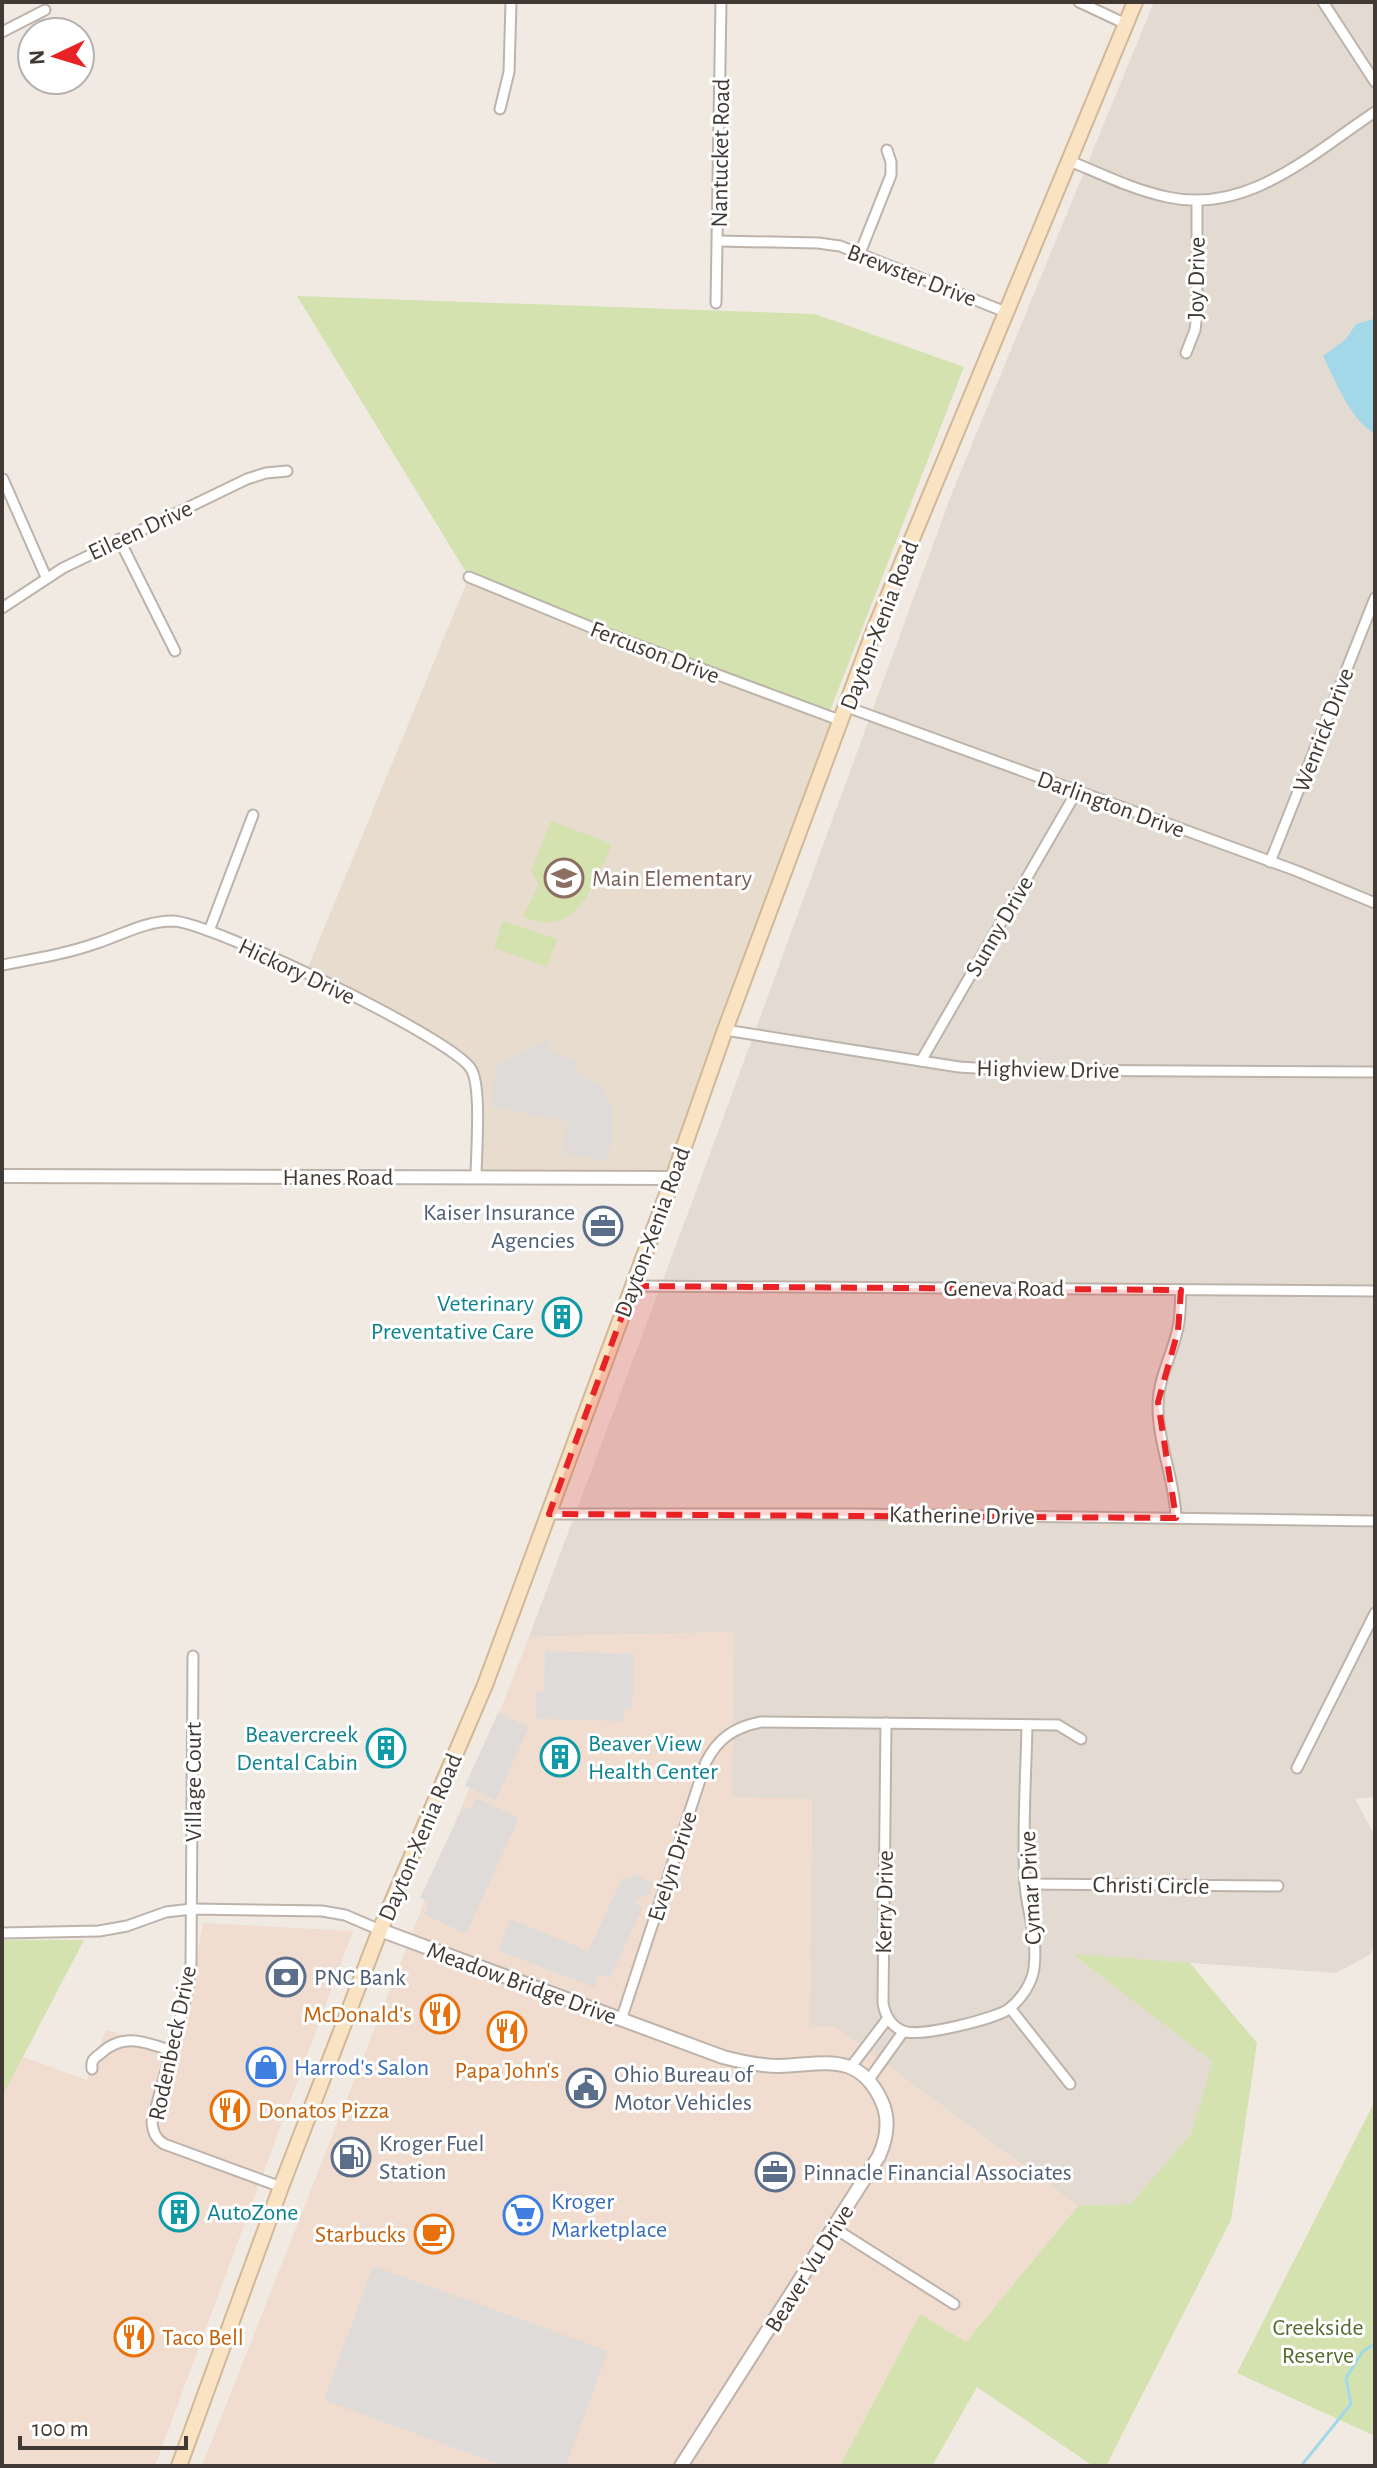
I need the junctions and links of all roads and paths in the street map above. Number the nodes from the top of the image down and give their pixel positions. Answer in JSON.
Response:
{"nodes":[{"id":1,"x":511,"y":2,"type":"edge"},
{"id":2,"x":721,"y":2,"type":"edge"},
{"id":3,"x":1079,"y":2,"type":"edge"},
{"id":4,"x":1135,"y":2,"type":"edge"},
{"id":5,"x":1323,"y":2,"type":"edge"},
{"id":6,"x":45,"y":10,"type":"dead end"},
{"id":7,"x":1126,"y":24,"type":"junction"},
{"id":8,"x":2,"y":32,"type":"edge"},
{"id":9,"x":1375,"y":82,"type":"edge"},
{"id":10,"x":500,"y":109,"type":"dead end"},
{"id":11,"x":1375,"y":112,"type":"edge"},
{"id":12,"x":887,"y":150,"type":"dead end"},
{"id":13,"x":1070,"y":161,"type":"junction"},
{"id":14,"x":1197,"y":201,"type":"junction"},
{"id":15,"x":719,"y":241,"type":"junction"},
{"id":16,"x":860,"y":253,"type":"junction"},
{"id":17,"x":716,"y":303,"type":"dead end"},
{"id":18,"x":1008,"y":313,"type":"junction"},
{"id":19,"x":1186,"y":353,"type":"dead end"},
{"id":20,"x":287,"y":471,"type":"dead end"},
{"id":21,"x":3,"y":479,"type":"edge"},
{"id":22,"x":119,"y":539,"type":"junction"},
{"id":23,"x":46,"y":577,"type":"junction"},
{"id":24,"x":469,"y":577,"type":"dead end"},
{"id":25,"x":1375,"y":598,"type":"edge"},
{"id":26,"x":2,"y":608,"type":"edge"},
{"id":27,"x":175,"y":651,"type":"dead end"},
{"id":28,"x":845,"y":714,"type":"junction"},
{"id":29,"x":1077,"y":791,"type":"junction"},
{"id":30,"x":253,"y":815,"type":"dead end"},
{"id":31,"x":1270,"y":862,"type":"junction"},
{"id":32,"x":1375,"y":903,"type":"edge"},
{"id":33,"x":209,"y":931,"type":"junction"},
{"id":34,"x":2,"y":965,"type":"edge"},
{"id":35,"x":725,"y":1030,"type":"junction"},
{"id":36,"x":921,"y":1061,"type":"junction"},
{"id":37,"x":1375,"y":1072,"type":"edge"},
{"id":38,"x":2,"y":1176,"type":"edge"},
{"id":39,"x":476,"y":1178,"type":"junction"},
{"id":40,"x":673,"y":1178,"type":"junction"},
{"id":41,"x":633,"y":1286,"type":"junction"},
{"id":42,"x":1181,"y":1290,"type":"junction"},
{"id":43,"x":1375,"y":1291,"type":"edge"},
{"id":44,"x":549,"y":1514,"type":"junction"},
{"id":45,"x":1176,"y":1518,"type":"junction"},
{"id":46,"x":1375,"y":1521,"type":"edge"},
{"id":47,"x":1375,"y":1613,"type":"edge"},
{"id":48,"x":193,"y":1656,"type":"dead end"},
{"id":49,"x":886,"y":1723,"type":"junction"},
{"id":50,"x":1027,"y":1725,"type":"junction"},
{"id":51,"x":1081,"y":1739,"type":"dead end"},
{"id":52,"x":1297,"y":1768,"type":"dead end"},
{"id":53,"x":1025,"y":1884,"type":"junction"},
{"id":54,"x":1278,"y":1886,"type":"dead end"},
{"id":55,"x":192,"y":1909,"type":"junction"},
{"id":56,"x":380,"y":1930,"type":"junction"},
{"id":57,"x":2,"y":1933,"type":"edge"},
{"id":58,"x":1010,"y":2008,"type":"junction"},
{"id":59,"x":888,"y":2018,"type":"junction"},
{"id":60,"x":621,"y":2020,"type":"junction"},
{"id":61,"x":903,"y":2032,"type":"junction"},
{"id":62,"x":172,"y":2051,"type":"junction"},
{"id":63,"x":850,"y":2068,"type":"junction"},
{"id":64,"x":92,"y":2069,"type":"dead end"},
{"id":65,"x":868,"y":2081,"type":"junction"},
{"id":66,"x":1070,"y":2084,"type":"dead end"},
{"id":67,"x":281,"y":2187,"type":"junction"},
{"id":68,"x":834,"y":2228,"type":"junction"},
{"id":69,"x":954,"y":2304,"type":"dead end"},
{"id":70,"x":179,"y":2466,"type":"edge"},
{"id":71,"x":681,"y":2466,"type":"edge"}],
"edges":[{"from":1,"to":10,"type":"street"},
{"from":2,"to":15,"type":"street","name":"Nantucket Road"},
{"from":3,"to":7,"type":"street"},
{"from":4,"to":7,"type":"main road","name":"Dayton-Xenia Road"},
{"from":5,"to":9,"type":"street"},
{"from":6,"to":8,"type":"street"},
{"from":7,"to":13,"type":"main road","name":"Dayton-Xenia Road"},
{"from":11,"to":14,"type":"street"},
{"from":12,"to":16,"type":"street"},
{"from":13,"to":14,"type":"street"},
{"from":13,"to":18,"type":"main road","name":"Dayton-Xenia Road"},
{"from":14,"to":19,"type":"street","name":"Joy Drive"},
{"from":15,"to":16,"type":"street","name":"Brewster Drive"},
{"from":15,"to":17,"type":"street","name":"Nantucket Road"},
{"from":16,"to":18,"type":"street","name":"Brewster Drive"},
{"from":18,"to":28,"type":"main road","name":"Dayton-Xenia Road"},
{"from":20,"to":22,"type":"street","name":"Eileen Drive"},
{"from":21,"to":23,"type":"street"},
{"from":22,"to":23,"type":"street","name":"Eileen Drive"},
{"from":22,"to":27,"type":"street"},
{"from":23,"to":26,"type":"street","name":"Eileen Drive"},
{"from":24,"to":28,"type":"street","name":"Fercuson Drive"},
{"from":25,"to":31,"type":"street","name":"Wenrick Drive"},
{"from":28,"to":29,"type":"street","name":"Darlington Drive"},
{"from":28,"to":35,"type":"main road","name":"Dayton-Xenia Road"},
{"from":29,"to":31,"type":"street","name":"Darlington Drive"},
{"from":29,"to":36,"type":"street","name":"Sunny Drive"},
{"from":30,"to":33,"type":"street"},
{"from":31,"to":32,"type":"street","name":"Darlington Drive"},
{"from":33,"to":34,"type":"street","name":"Hickory Drive"},
{"from":33,"to":39,"type":"street","name":"Hickory Drive"},
{"from":35,"to":36,"type":"street","name":"Highview Drive"},
{"from":35,"to":40,"type":"main road","name":"Dayton-Xenia Road"},
{"from":36,"to":37,"type":"street","name":"Highview Drive"},
{"from":38,"to":39,"type":"street","name":"Hanes Road"},
{"from":39,"to":40,"type":"street","name":"Hanes Road"},
{"from":40,"to":41,"type":"main road","name":"Dayton-Xenia Road"},
{"from":41,"to":42,"type":"street","name":"Geneva Road"},
{"from":41,"to":44,"type":"main road","name":"Dayton-Xenia Road"},
{"from":42,"to":43,"type":"street","name":"Geneva Road"},
{"from":42,"to":45,"type":"street"},
{"from":44,"to":45,"type":"street","name":"Katherine Drive"},
{"from":44,"to":56,"type":"main road","name":"Dayton-Xenia Road"},
{"from":45,"to":46,"type":"street","name":"Katherine Drive"},
{"from":47,"to":52,"type":"street"},
{"from":48,"to":55,"type":"street","name":"Village Court"},
{"from":49,"to":50,"type":"street","name":"Evelyn Drive"},
{"from":49,"to":59,"type":"street","name":"Kerry Drive"},
{"from":49,"to":60,"type":"street","name":"Evelyn Drive"},
{"from":50,"to":51,"type":"street","name":"Evelyn Drive"},
{"from":50,"to":53,"type":"street","name":"Cymar Drive"},
{"from":53,"to":54,"type":"street","name":"Christi Circle"},
{"from":53,"to":58,"type":"street","name":"Cymar Drive"},
{"from":55,"to":56,"type":"street","name":"Meadow Bridge Drive"},
{"from":55,"to":57,"type":"street","name":"Meadow Bridge Drive"},
{"from":55,"to":62,"type":"street","name":"Rodenbeck Drive"},
{"from":56,"to":60,"type":"street","name":"Meadow Bridge Drive"},
{"from":56,"to":67,"type":"main road","name":"Dayton-Xenia Road"},
{"from":58,"to":61,"type":"street"},
{"from":58,"to":66,"type":"street"},
{"from":59,"to":61,"type":"street"},
{"from":59,"to":63,"type":"street"},
{"from":60,"to":63,"type":"street","name":"Meadow Bridge Drive"},
{"from":61,"to":65,"type":"street"},
{"from":62,"to":64,"type":"street"},
{"from":62,"to":67,"type":"street","name":"Rodenbeck Drive"},
{"from":63,"to":65,"type":"street","name":"Beaver Vu Drive"},
{"from":65,"to":68,"type":"street","name":"Beaver Vu Drive"},
{"from":67,"to":70,"type":"main road","name":"Dayton-Xenia Road"},
{"from":68,"to":69,"type":"street"},
{"from":68,"to":71,"type":"street","name":"Beaver Vu Drive"}]}
